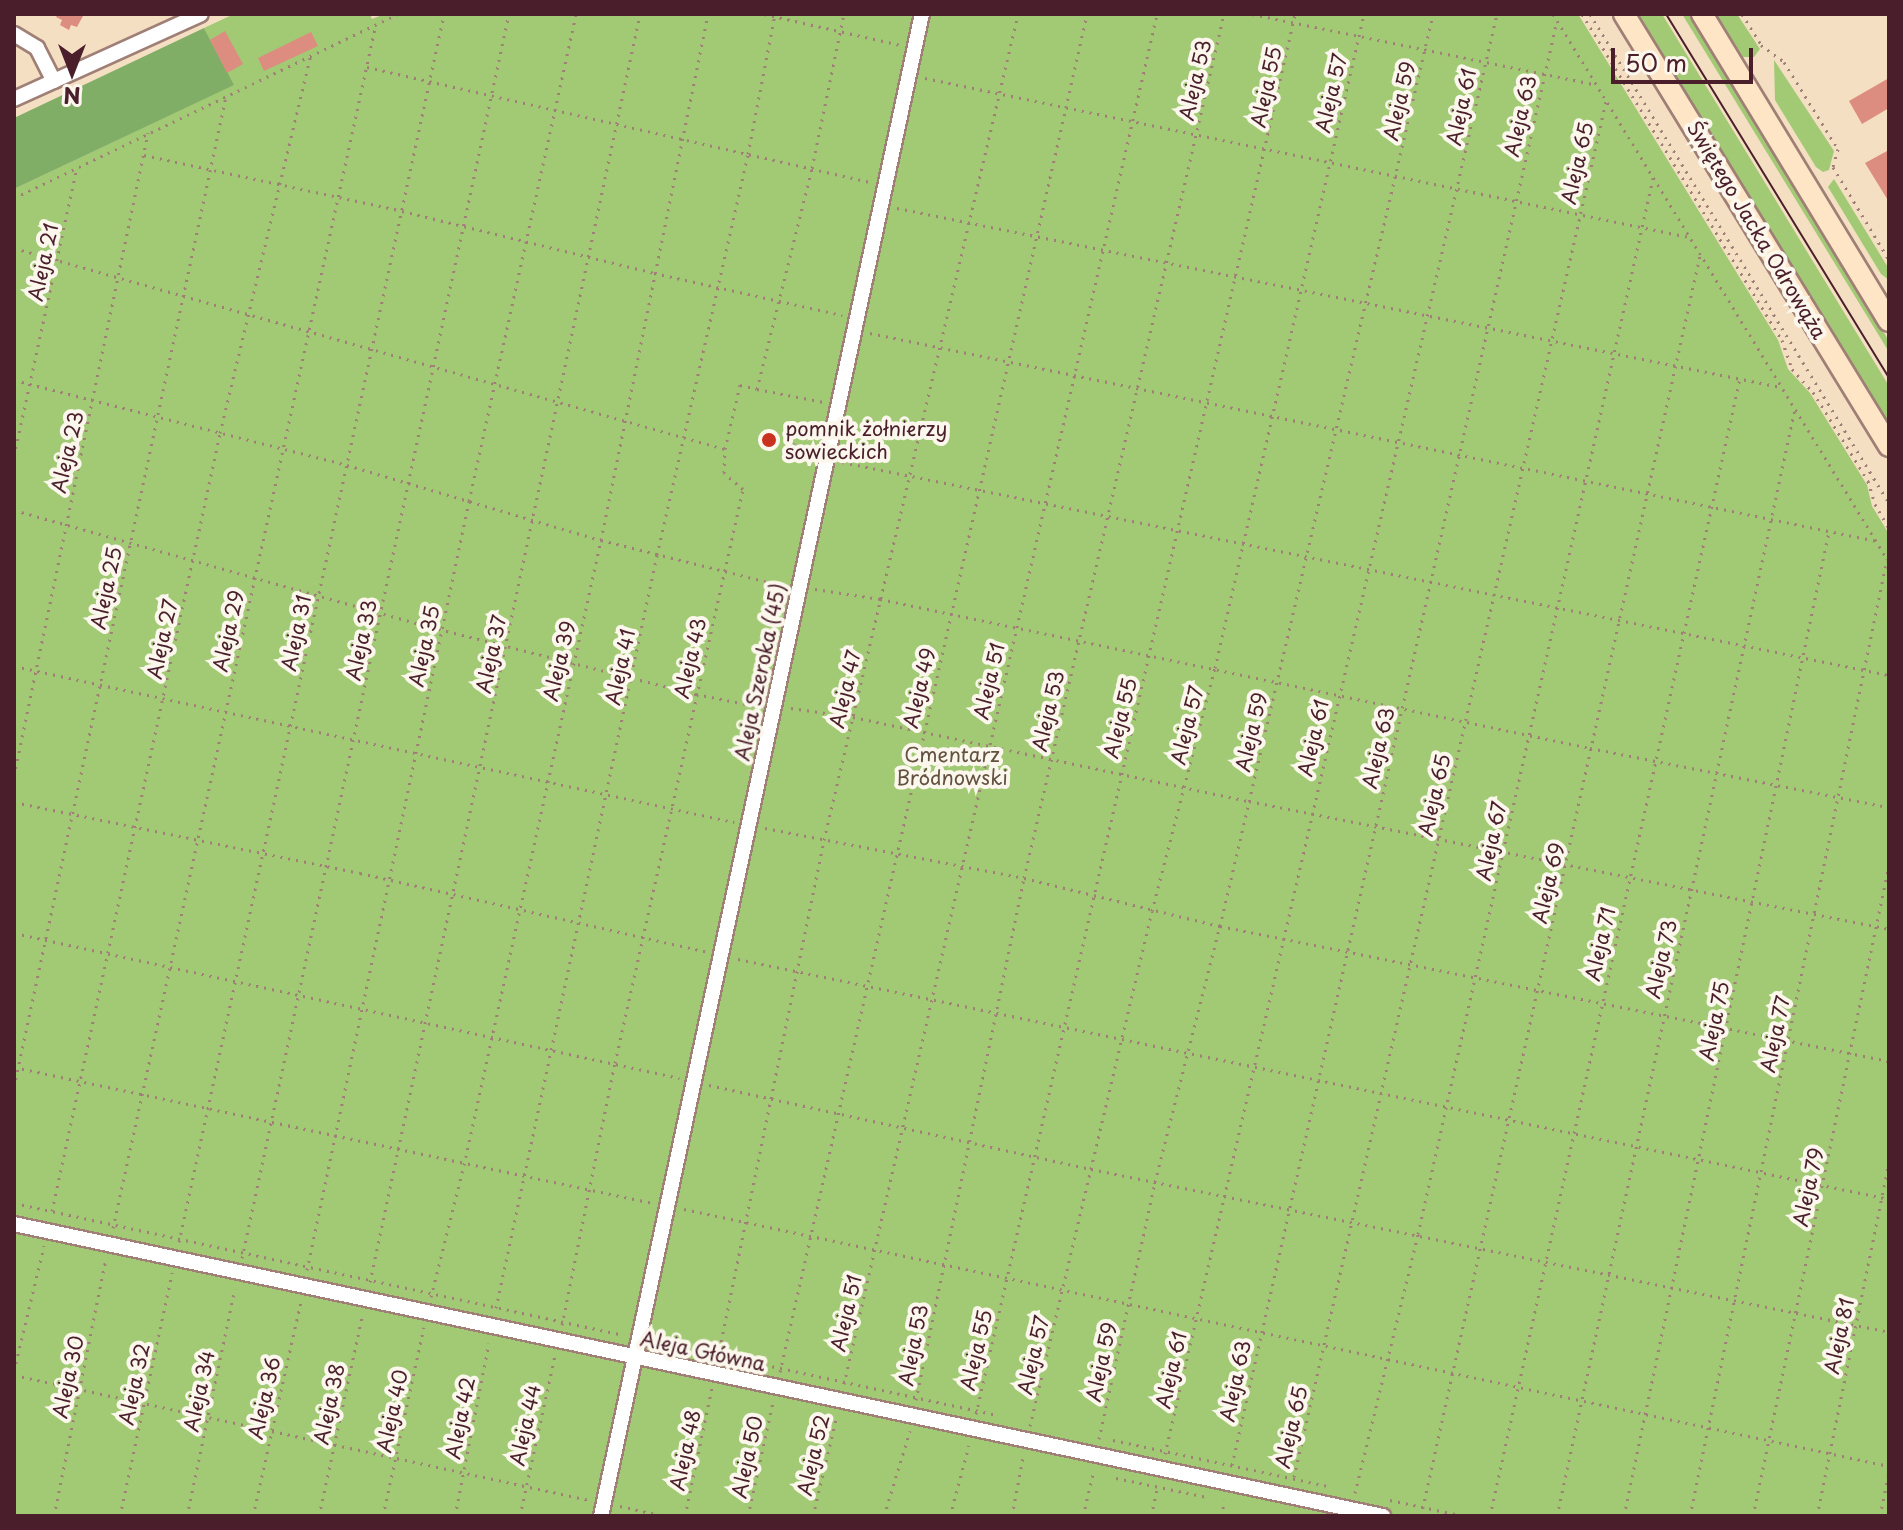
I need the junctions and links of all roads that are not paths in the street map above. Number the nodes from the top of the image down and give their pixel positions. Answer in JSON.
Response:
{"nodes":[{"id":1,"x":201,"y":14,"type":"edge"},
{"id":2,"x":922,"y":14,"type":"edge"},
{"id":3,"x":1624,"y":14,"type":"edge"},
{"id":4,"x":1702,"y":14,"type":"edge"},
{"id":5,"x":14,"y":34,"type":"edge"},
{"id":6,"x":54,"y":81,"type":"junction"},
{"id":7,"x":14,"y":99,"type":"edge"},
{"id":8,"x":1889,"y":321,"type":"edge"},
{"id":9,"x":1889,"y":446,"type":"edge"},
{"id":10,"x":14,"y":1224,"type":"edge"},
{"id":11,"x":633,"y":1356,"type":"junction"},
{"id":12,"x":602,"y":1509,"type":"edge"},
{"id":13,"x":1383,"y":1516,"type":"edge"}],
"edges":[{"from":1,"to":6,"type":"street"},
{"from":2,"to":11,"type":"street","name":"Aleja Szeroka (45)"},
{"from":3,"to":9,"type":"main road","name":"Świętego Jacka Odrowąża"},
{"from":4,"to":8,"type":"main road"},
{"from":5,"to":6,"type":"street"},
{"from":6,"to":7,"type":"street"},
{"from":10,"to":11,"type":"street","name":"Aleja Główna"},
{"from":11,"to":12,"type":"street","name":"Aleja Szeroka (45)"},
{"from":11,"to":13,"type":"street","name":"Aleja Główna"}]}
